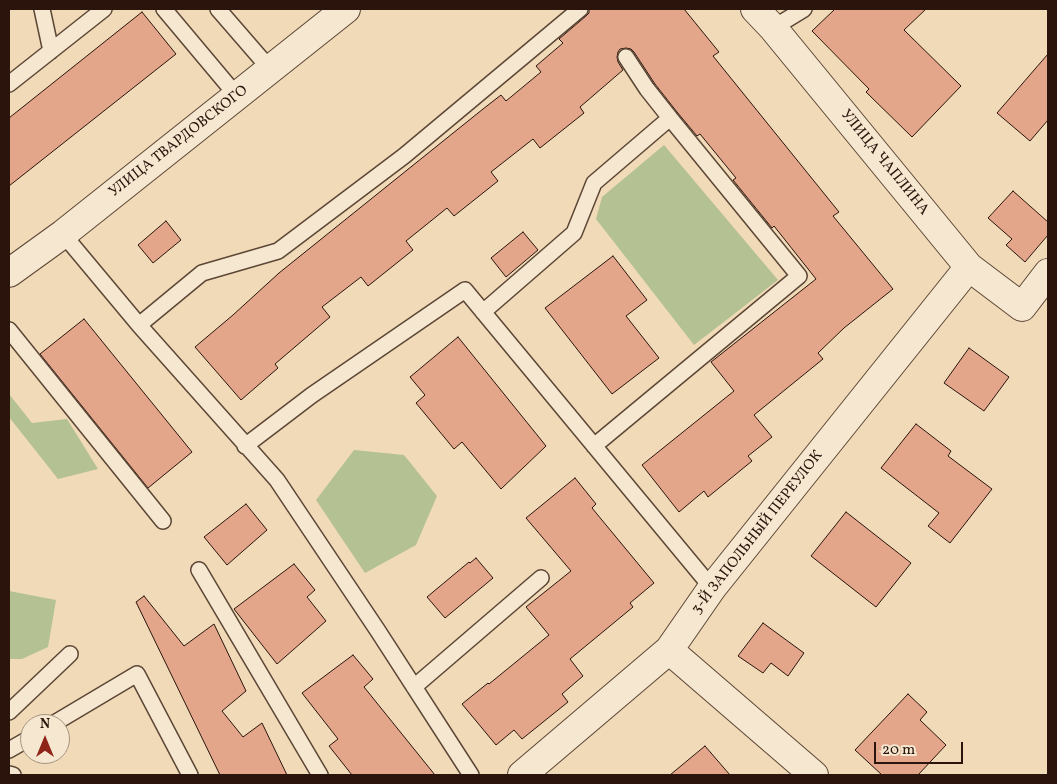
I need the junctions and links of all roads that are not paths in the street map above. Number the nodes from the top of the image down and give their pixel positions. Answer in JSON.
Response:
{"nodes":[{"id":1,"x":42,"y":9,"type":"edge"},
{"id":2,"x":104,"y":9,"type":"edge"},
{"id":3,"x":164,"y":9,"type":"edge"},
{"id":4,"x":218,"y":9,"type":"edge"},
{"id":5,"x":346,"y":9,"type":"edge"},
{"id":6,"x":580,"y":9,"type":"edge"},
{"id":7,"x":804,"y":9,"type":"edge"},
{"id":8,"x":764,"y":18,"type":"edge"},
{"id":9,"x":51,"y":51,"type":"junction"},
{"id":10,"x":626,"y":56,"type":"dead end"},
{"id":11,"x":270,"y":70,"type":"junction"},
{"id":12,"x":9,"y":84,"type":"edge"},
{"id":13,"x":237,"y":96,"type":"junction"},
{"id":14,"x":670,"y":118,"type":"junction"},
{"id":15,"x":63,"y":234,"type":"junction"},
{"id":16,"x":969,"y":267,"type":"junction"},
{"id":17,"x":9,"y":273,"type":"edge"},
{"id":18,"x":1048,"y":273,"type":"edge"},
{"id":19,"x":483,"y":312,"type":"junction"},
{"id":20,"x":139,"y":325,"type":"junction"},
{"id":21,"x":9,"y":330,"type":"edge"},
{"id":22,"x":246,"y":446,"type":"junction"},
{"id":23,"x":594,"y":446,"type":"junction"},
{"id":24,"x":163,"y":521,"type":"dead end"},
{"id":25,"x":199,"y":570,"type":"dead end"},
{"id":26,"x":542,"y":578,"type":"dead end"},
{"id":27,"x":712,"y":588,"type":"junction"},
{"id":28,"x":670,"y":650,"type":"junction"},
{"id":29,"x":70,"y":654,"type":"dead end"},
{"id":30,"x":414,"y":687,"type":"junction"},
{"id":31,"x":9,"y":712,"type":"edge"},
{"id":32,"x":70,"y":714,"type":"edge"},
{"id":33,"x":20,"y":744,"type":"edge"},
{"id":34,"x":9,"y":750,"type":"edge"},
{"id":35,"x":9,"y":774,"type":"edge"},
{"id":36,"x":13,"y":775,"type":"edge"},
{"id":37,"x":190,"y":775,"type":"edge"},
{"id":38,"x":320,"y":775,"type":"edge"},
{"id":39,"x":471,"y":775,"type":"edge"},
{"id":40,"x":522,"y":775,"type":"edge"},
{"id":41,"x":814,"y":775,"type":"edge"}],
"edges":[{"from":1,"to":9,"type":"lane"},
{"from":2,"to":9,"type":"lane"},
{"from":3,"to":13,"type":"lane"},
{"from":4,"to":11,"type":"lane"},
{"from":5,"to":11,"type":"street","name":"УЛИЦА ТВАРДОВСКОГО"},
{"from":6,"to":20,"type":"lane"},
{"from":7,"to":8,"type":"lane"},
{"from":8,"to":16,"type":"street","name":"УЛИЦА ЧАПЛИНА"},
{"from":9,"to":12,"type":"lane"},
{"from":10,"to":14,"type":"lane"},
{"from":11,"to":13,"type":"street","name":"УЛИЦА ТВАРДОВСКОГО"},
{"from":13,"to":15,"type":"street","name":"УЛИЦА ТВАРДОВСКОГО"},
{"from":14,"to":19,"type":"lane"},
{"from":14,"to":23,"type":"lane"},
{"from":15,"to":17,"type":"street","name":"УЛИЦА ТВАРДОВСКОГО"},
{"from":15,"to":20,"type":"lane"},
{"from":16,"to":18,"type":"street","name":"УЛИЦА ЧАПЛИНА"},
{"from":16,"to":27,"type":"street","name":"3-Й ЗАПОЛЬНЫЙ ПЕРЕУЛОК"},
{"from":19,"to":22,"type":"lane"},
{"from":19,"to":23,"type":"lane"},
{"from":20,"to":22,"type":"lane"},
{"from":21,"to":24,"type":"lane"},
{"from":22,"to":30,"type":"lane"},
{"from":23,"to":27,"type":"lane"},
{"from":25,"to":38,"type":"lane"},
{"from":26,"to":30,"type":"lane"},
{"from":27,"to":28,"type":"street","name":"3-Й ЗАПОЛЬНЫЙ ПЕРЕУЛОК"},
{"from":28,"to":40,"type":"street","name":"3-Й ЗАПОЛЬНЫЙ ПЕРЕУЛОК"},
{"from":28,"to":41,"type":"street"},
{"from":29,"to":31,"type":"lane"},
{"from":30,"to":39,"type":"lane"},
{"from":32,"to":37,"type":"lane"},
{"from":33,"to":34,"type":"lane"},
{"from":35,"to":36,"type":"lane"}]}
